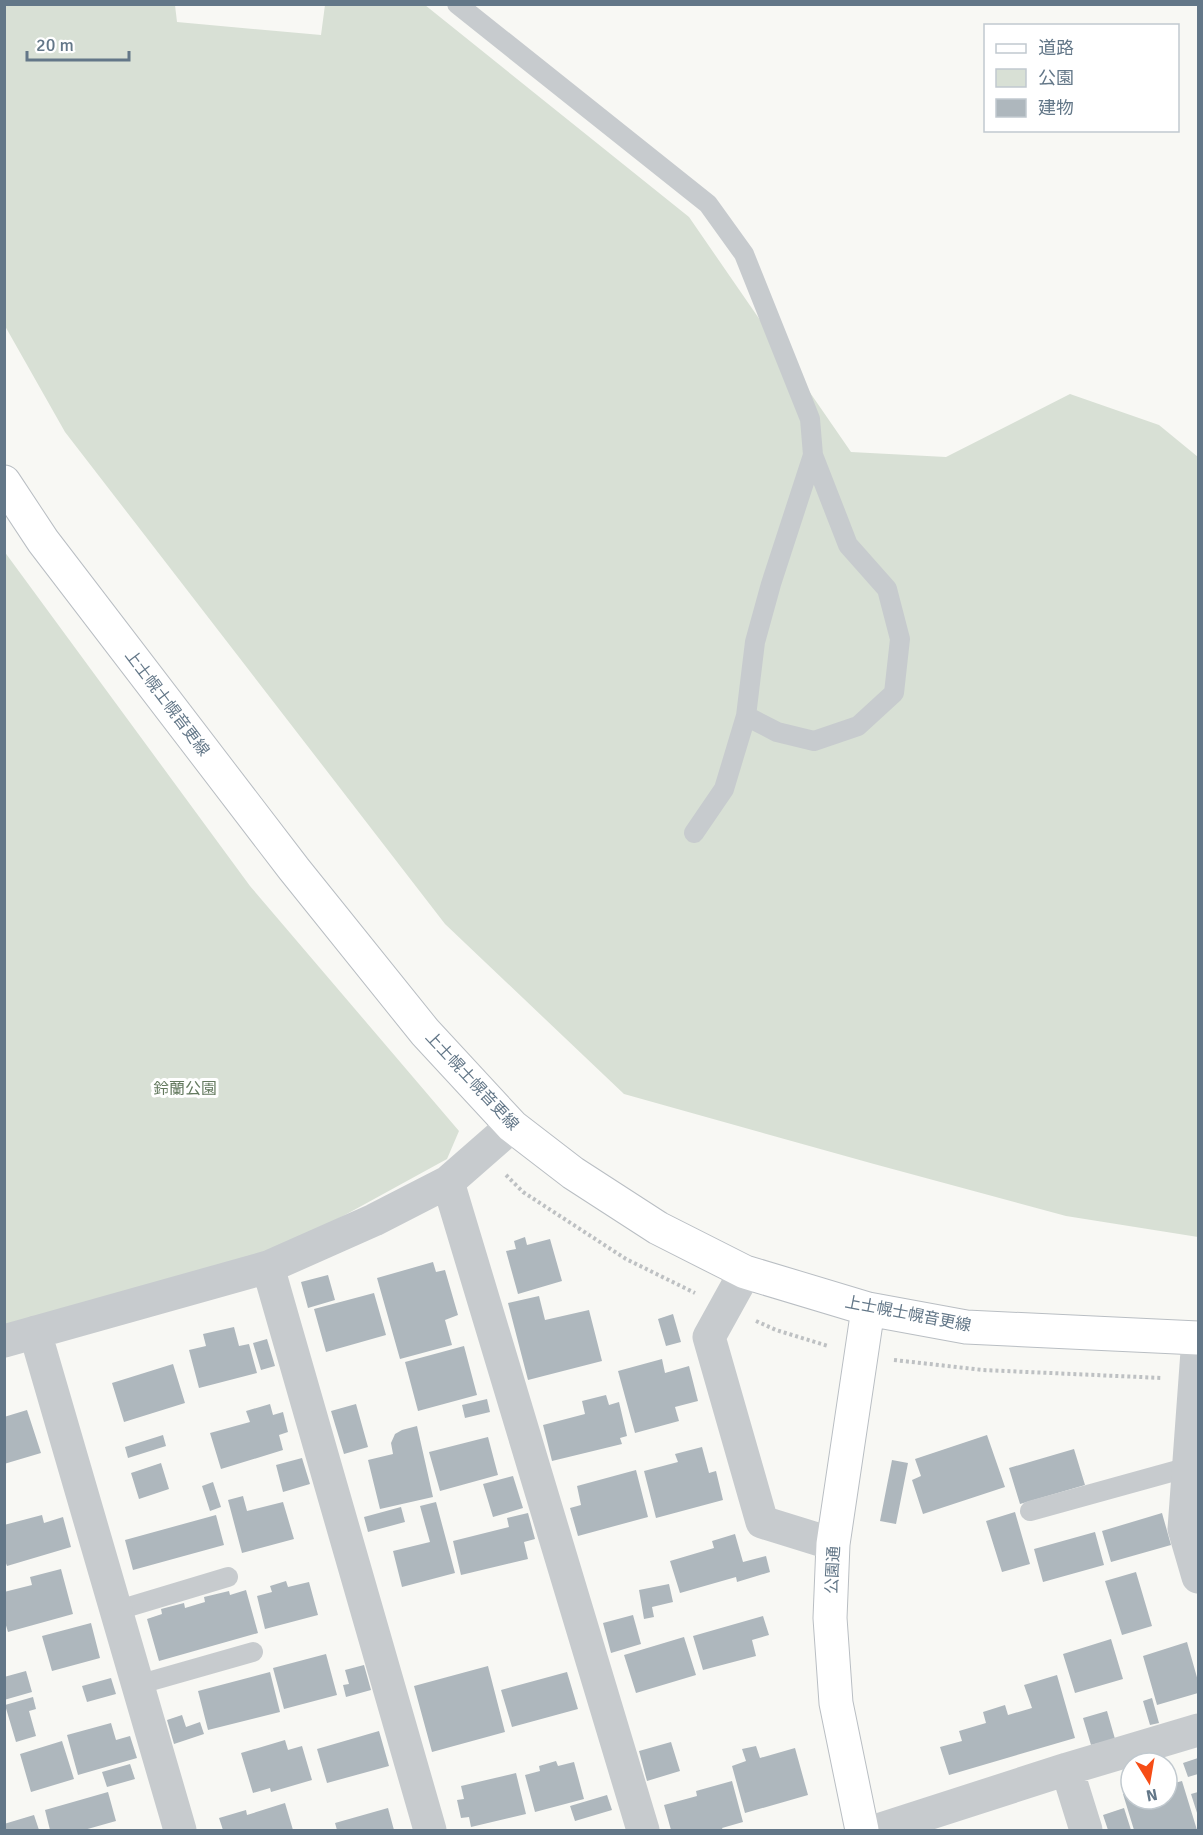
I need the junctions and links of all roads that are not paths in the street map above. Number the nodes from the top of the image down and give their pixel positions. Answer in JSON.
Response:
{"nodes":[{"id":1,"x":457,"y":4,"type":"edge"},
{"id":2,"x":813,"y":455,"type":"junction"},
{"id":3,"x":4,"y":482,"type":"edge"},
{"id":4,"x":746,"y":716,"type":"junction"},
{"id":5,"x":694,"y":833,"type":"dead end"},
{"id":6,"x":512,"y":1126,"type":"junction"},
{"id":7,"x":448,"y":1182,"type":"junction"},
{"id":8,"x":268,"y":1267,"type":"junction"},
{"id":9,"x":745,"y":1272,"type":"junction"},
{"id":10,"x":868,"y":1309,"type":"junction"},
{"id":11,"x":20,"y":1337,"type":"edge"},
{"id":12,"x":1198,"y":1338,"type":"edge"},
{"id":13,"x":1189,"y":1467,"type":"junction"},
{"id":14,"x":1030,"y":1511,"type":"dead end"},
{"id":15,"x":833,"y":1544,"type":"junction"},
{"id":16,"x":228,"y":1577,"type":"dead end"},
{"id":17,"x":1198,"y":1577,"type":"edge"},
{"id":18,"x":115,"y":1611,"type":"junction"},
{"id":19,"x":253,"y":1652,"type":"dead end"},
{"id":20,"x":137,"y":1685,"type":"junction"},
{"id":21,"x":1198,"y":1730,"type":"edge"},
{"id":22,"x":1066,"y":1769,"type":"junction"},
{"id":23,"x":180,"y":1830,"type":"edge"},
{"id":24,"x":429,"y":1830,"type":"edge"},
{"id":25,"x":643,"y":1830,"type":"edge"},
{"id":26,"x":862,"y":1830,"type":"edge"},
{"id":27,"x":878,"y":1830,"type":"edge"},
{"id":28,"x":1086,"y":1830,"type":"edge"}],
"edges":[{"from":1,"to":2,"type":"lane"},
{"from":2,"to":4,"type":"lane"},
{"from":2,"to":4,"type":"lane"},
{"from":3,"to":6,"type":"main road","name":"上士幌士幌音更線"},
{"from":4,"to":5,"type":"lane"},
{"from":6,"to":7,"type":"street"},
{"from":6,"to":9,"type":"main road","name":"上士幌士幌音更線"},
{"from":7,"to":8,"type":"street"},
{"from":7,"to":25,"type":"street"},
{"from":8,"to":11,"type":"street"},
{"from":8,"to":24,"type":"street"},
{"from":9,"to":10,"type":"main road","name":"上士幌士幌音更線"},
{"from":9,"to":15,"type":"street"},
{"from":10,"to":12,"type":"main road","name":"上士幌士幌音更線"},
{"from":10,"to":15,"type":"main road","name":"公園通"},
{"from":11,"to":18,"type":"street"},
{"from":12,"to":13,"type":"street"},
{"from":13,"to":14,"type":"lane"},
{"from":13,"to":17,"type":"street"},
{"from":15,"to":26,"type":"main road","name":"公園通"},
{"from":16,"to":18,"type":"lane"},
{"from":18,"to":20,"type":"street"},
{"from":19,"to":20,"type":"lane"},
{"from":20,"to":23,"type":"street"},
{"from":21,"to":22,"type":"street"},
{"from":22,"to":27,"type":"street"},
{"from":22,"to":28,"type":"street"}]}
